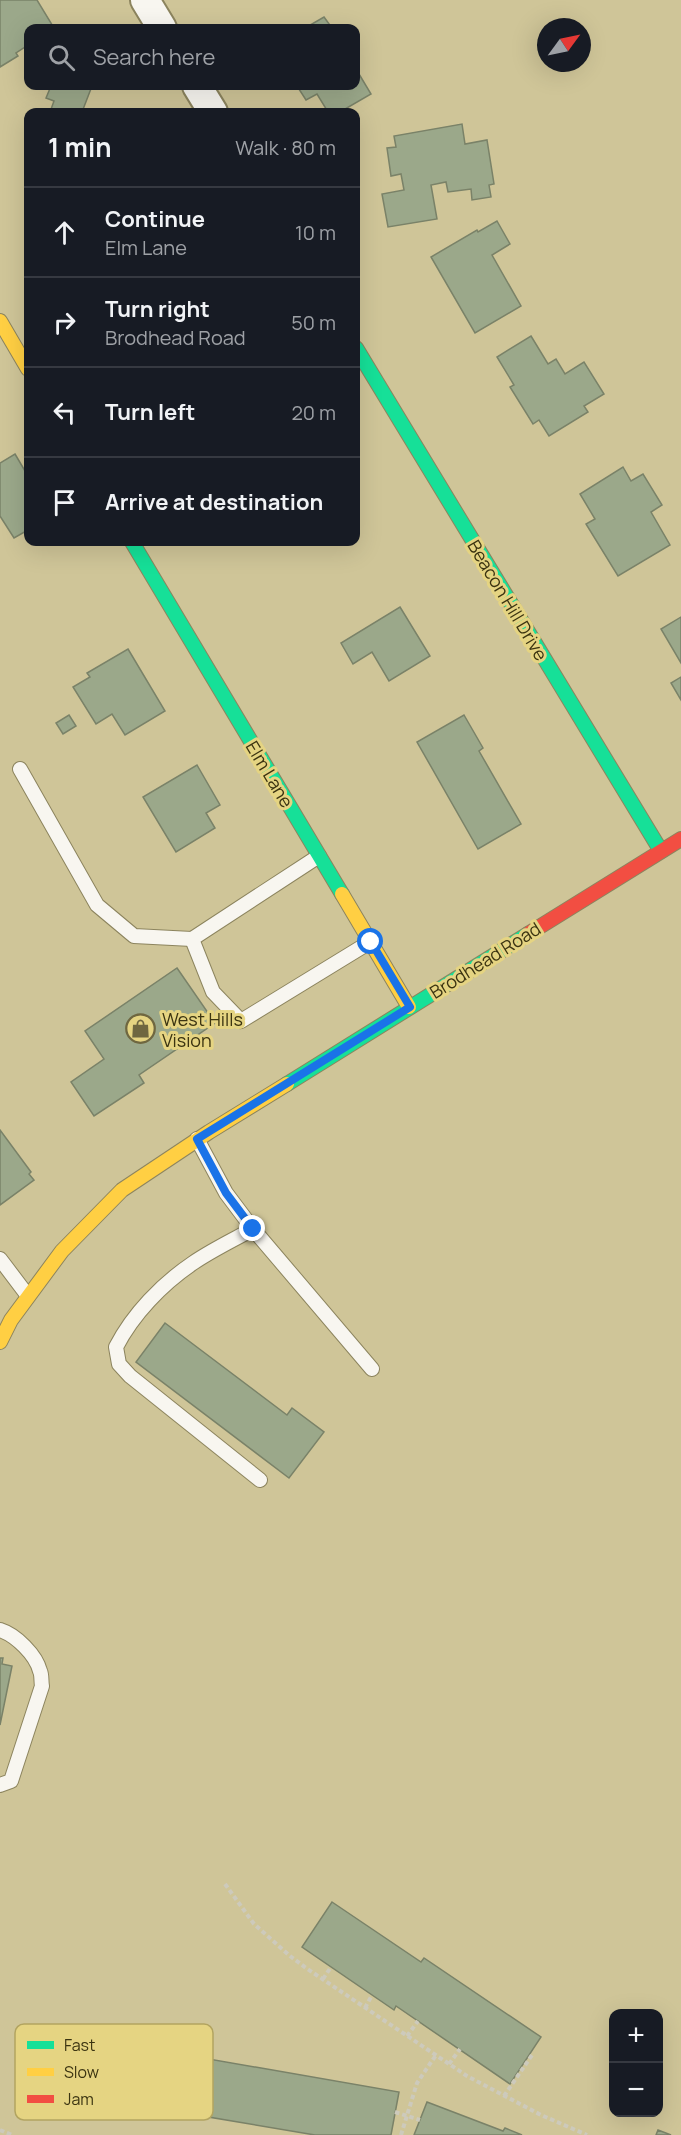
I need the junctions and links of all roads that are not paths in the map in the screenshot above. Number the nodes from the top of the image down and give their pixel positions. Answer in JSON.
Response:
{"nodes":[{"id":1,"x":145,"y":0,"type":"edge"},
{"id":2,"x":160,"y":24,"type":"edge"},
{"id":3,"x":199,"y":90,"type":"edge"},
{"id":4,"x":210,"y":108,"type":"edge"},
{"id":5,"x":0,"y":321,"type":"edge"},
{"id":6,"x":360,"y":355,"type":"edge"},
{"id":7,"x":24,"y":362,"type":"edge"},
{"id":8,"x":134,"y":546,"type":"edge"},
{"id":9,"x":20,"y":769,"type":"dead end"},
{"id":10,"x":681,"y":839,"type":"edge"},
{"id":11,"x":661,"y":852,"type":"junction"},
{"id":12,"x":319,"y":856,"type":"junction"},
{"id":13,"x":192,"y":939,"type":"junction"},
{"id":14,"x":371,"y":942,"type":"junction"},
{"id":15,"x":410,"y":1007,"type":"junction"},
{"id":16,"x":197,"y":1139,"type":"junction"},
{"id":17,"x":253,"y":1229,"type":"junction"},
{"id":18,"x":0,"y":1259,"type":"edge"},
{"id":19,"x":28,"y":1296,"type":"junction"},
{"id":20,"x":0,"y":1342,"type":"edge"},
{"id":21,"x":372,"y":1369,"type":"dead end"},
{"id":22,"x":260,"y":1480,"type":"dead end"},
{"id":23,"x":0,"y":1630,"type":"edge"},
{"id":24,"x":0,"y":1785,"type":"edge"}],
"edges":[{"from":1,"to":2,"type":"street"},
{"from":3,"to":4,"type":"street"},
{"from":5,"to":7,"type":"street"},
{"from":6,"to":11,"type":"street","name":"Beacon Hill Drive"},
{"from":8,"to":12,"type":"street","name":"Elm Lane"},
{"from":9,"to":13,"type":"lane"},
{"from":10,"to":11,"type":"street","name":"Brodhead Road"},
{"from":11,"to":15,"type":"street","name":"Brodhead Road"},
{"from":12,"to":13,"type":"lane"},
{"from":12,"to":14,"type":"street","name":"Elm Lane"},
{"from":13,"to":14,"type":"lane"},
{"from":14,"to":15,"type":"street","name":"Elm Lane"},
{"from":15,"to":16,"type":"street","name":"Brodhead Road"},
{"from":16,"to":17,"type":"lane"},
{"from":16,"to":19,"type":"street","name":"Brodhead Road"},
{"from":17,"to":21,"type":"lane"},
{"from":17,"to":22,"type":"lane"},
{"from":18,"to":19,"type":"lane"},
{"from":19,"to":20,"type":"street","name":"Brodhead Road"},
{"from":23,"to":24,"type":"lane"}]}
